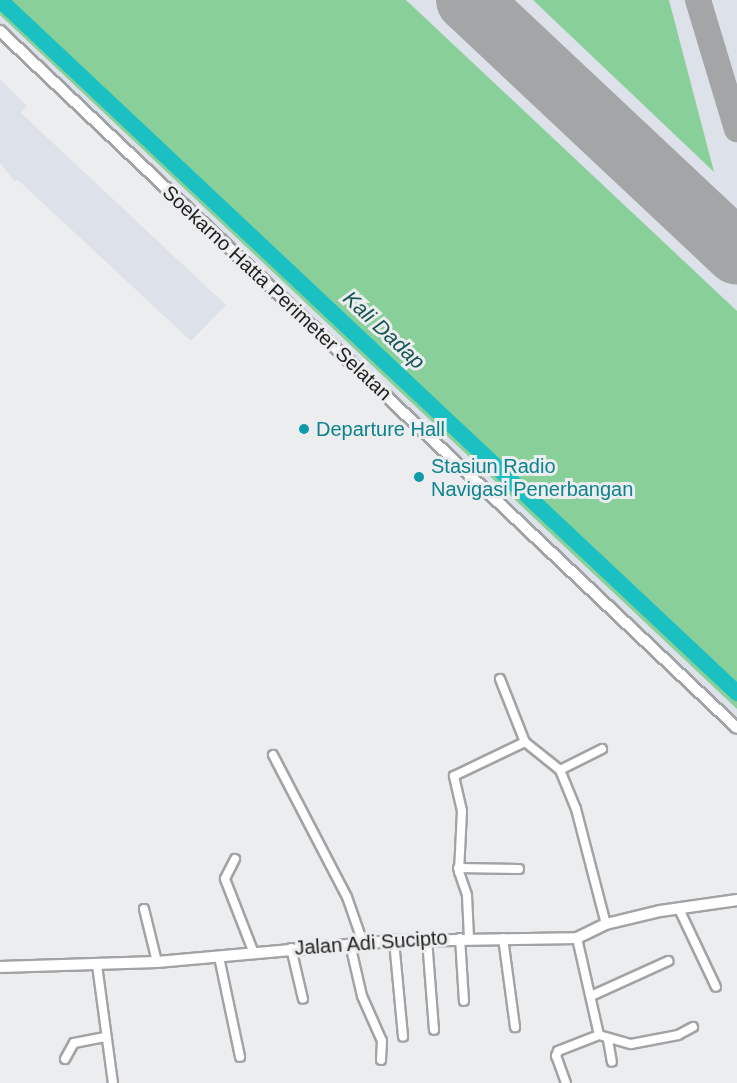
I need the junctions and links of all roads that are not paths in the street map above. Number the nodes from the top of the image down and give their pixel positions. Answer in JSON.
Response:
{"nodes":[{"id":1,"x":0,"y":31,"type":"edge"},
{"id":2,"x":500,"y":679,"type":"dead end"},
{"id":3,"x":737,"y":728,"type":"edge"},
{"id":4,"x":525,"y":742,"type":"junction"},
{"id":5,"x":602,"y":749,"type":"dead end"},
{"id":6,"x":273,"y":755,"type":"dead end"},
{"id":7,"x":560,"y":770,"type":"junction"},
{"id":8,"x":235,"y":859,"type":"dead end"},
{"id":9,"x":458,"y":868,"type":"junction"},
{"id":10,"x":519,"y":869,"type":"dead end"},
{"id":11,"x":737,"y":900,"type":"edge"},
{"id":12,"x":144,"y":909,"type":"dead end"},
{"id":13,"x":679,"y":909,"type":"junction"},
{"id":14,"x":606,"y":924,"type":"junction"},
{"id":15,"x":464,"y":938,"type":"junction"},
{"id":16,"x":503,"y":938,"type":"junction"},
{"id":17,"x":577,"y":938,"type":"junction"},
{"id":18,"x":427,"y":939,"type":"junction"},
{"id":19,"x":394,"y":941,"type":"junction"},
{"id":20,"x":363,"y":943,"type":"junction"},
{"id":21,"x":350,"y":944,"type":"junction"},
{"id":22,"x":291,"y":948,"type":"junction"},
{"id":23,"x":253,"y":951,"type":"junction"},
{"id":24,"x":219,"y":957,"type":"junction"},
{"id":25,"x":157,"y":962,"type":"junction"},
{"id":26,"x":668,"y":962,"type":"dead end"},
{"id":27,"x":97,"y":965,"type":"junction"},
{"id":28,"x":0,"y":967,"type":"edge"},
{"id":29,"x":716,"y":987,"type":"dead end"},
{"id":30,"x":591,"y":996,"type":"junction"},
{"id":31,"x":303,"y":999,"type":"dead end"},
{"id":32,"x":464,"y":1001,"type":"dead end"},
{"id":33,"x":515,"y":1027,"type":"dead end"},
{"id":34,"x":693,"y":1027,"type":"dead end"},
{"id":35,"x":434,"y":1030,"type":"dead end"},
{"id":36,"x":599,"y":1035,"type":"junction"},
{"id":37,"x":106,"y":1037,"type":"junction"},
{"id":38,"x":404,"y":1037,"type":"dead end"},
{"id":39,"x":608,"y":1040,"type":"junction"},
{"id":40,"x":240,"y":1058,"type":"dead end"},
{"id":41,"x":65,"y":1059,"type":"dead end"},
{"id":42,"x":381,"y":1060,"type":"dead end"},
{"id":43,"x":612,"y":1062,"type":"dead end"},
{"id":44,"x":113,"y":1083,"type":"edge"},
{"id":45,"x":566,"y":1083,"type":"edge"}],
"edges":[{"from":1,"to":3,"type":"main road","name":"Soekarno Hatta Perimeter Selatan"},
{"from":2,"to":4,"type":"street"},
{"from":4,"to":7,"type":"street"},
{"from":4,"to":9,"type":"street"},
{"from":5,"to":7,"type":"street"},
{"from":6,"to":20,"type":"street"},
{"from":7,"to":14,"type":"street"},
{"from":8,"to":23,"type":"street"},
{"from":9,"to":10,"type":"street"},
{"from":9,"to":15,"type":"street"},
{"from":11,"to":13,"type":"main road","name":"Jalan Adi Sucipto"},
{"from":12,"to":25,"type":"street"},
{"from":13,"to":14,"type":"main road","name":"Jalan Adi Sucipto"},
{"from":13,"to":29,"type":"street"},
{"from":14,"to":17,"type":"main road","name":"Jalan Adi Sucipto"},
{"from":15,"to":16,"type":"main road","name":"Jalan Adi Sucipto"},
{"from":15,"to":18,"type":"main road","name":"Jalan Adi Sucipto"},
{"from":15,"to":32,"type":"street"},
{"from":16,"to":17,"type":"main road","name":"Jalan Adi Sucipto"},
{"from":16,"to":33,"type":"street"},
{"from":17,"to":30,"type":"street"},
{"from":18,"to":19,"type":"main road","name":"Jalan Adi Sucipto"},
{"from":18,"to":35,"type":"street"},
{"from":19,"to":20,"type":"main road","name":"Jalan Adi Sucipto"},
{"from":19,"to":38,"type":"street"},
{"from":20,"to":21,"type":"main road","name":"Jalan Adi Sucipto"},
{"from":21,"to":22,"type":"main road","name":"Jalan Adi Sucipto"},
{"from":21,"to":42,"type":"street"},
{"from":22,"to":23,"type":"main road","name":"Jalan Adi Sucipto"},
{"from":22,"to":31,"type":"street"},
{"from":23,"to":24,"type":"main road","name":"Jalan Adi Sucipto"},
{"from":24,"to":25,"type":"main road","name":"Jalan Adi Sucipto"},
{"from":24,"to":40,"type":"street"},
{"from":25,"to":27,"type":"main road","name":"Jalan Adi Sucipto"},
{"from":26,"to":30,"type":"street"},
{"from":27,"to":28,"type":"main road","name":"Jalan Adi Sucipto"},
{"from":27,"to":37,"type":"street"},
{"from":30,"to":36,"type":"street"},
{"from":34,"to":39,"type":"street"},
{"from":36,"to":39,"type":"street"},
{"from":36,"to":45,"type":"street"},
{"from":37,"to":41,"type":"street"},
{"from":37,"to":44,"type":"street"},
{"from":39,"to":43,"type":"street"}]}
